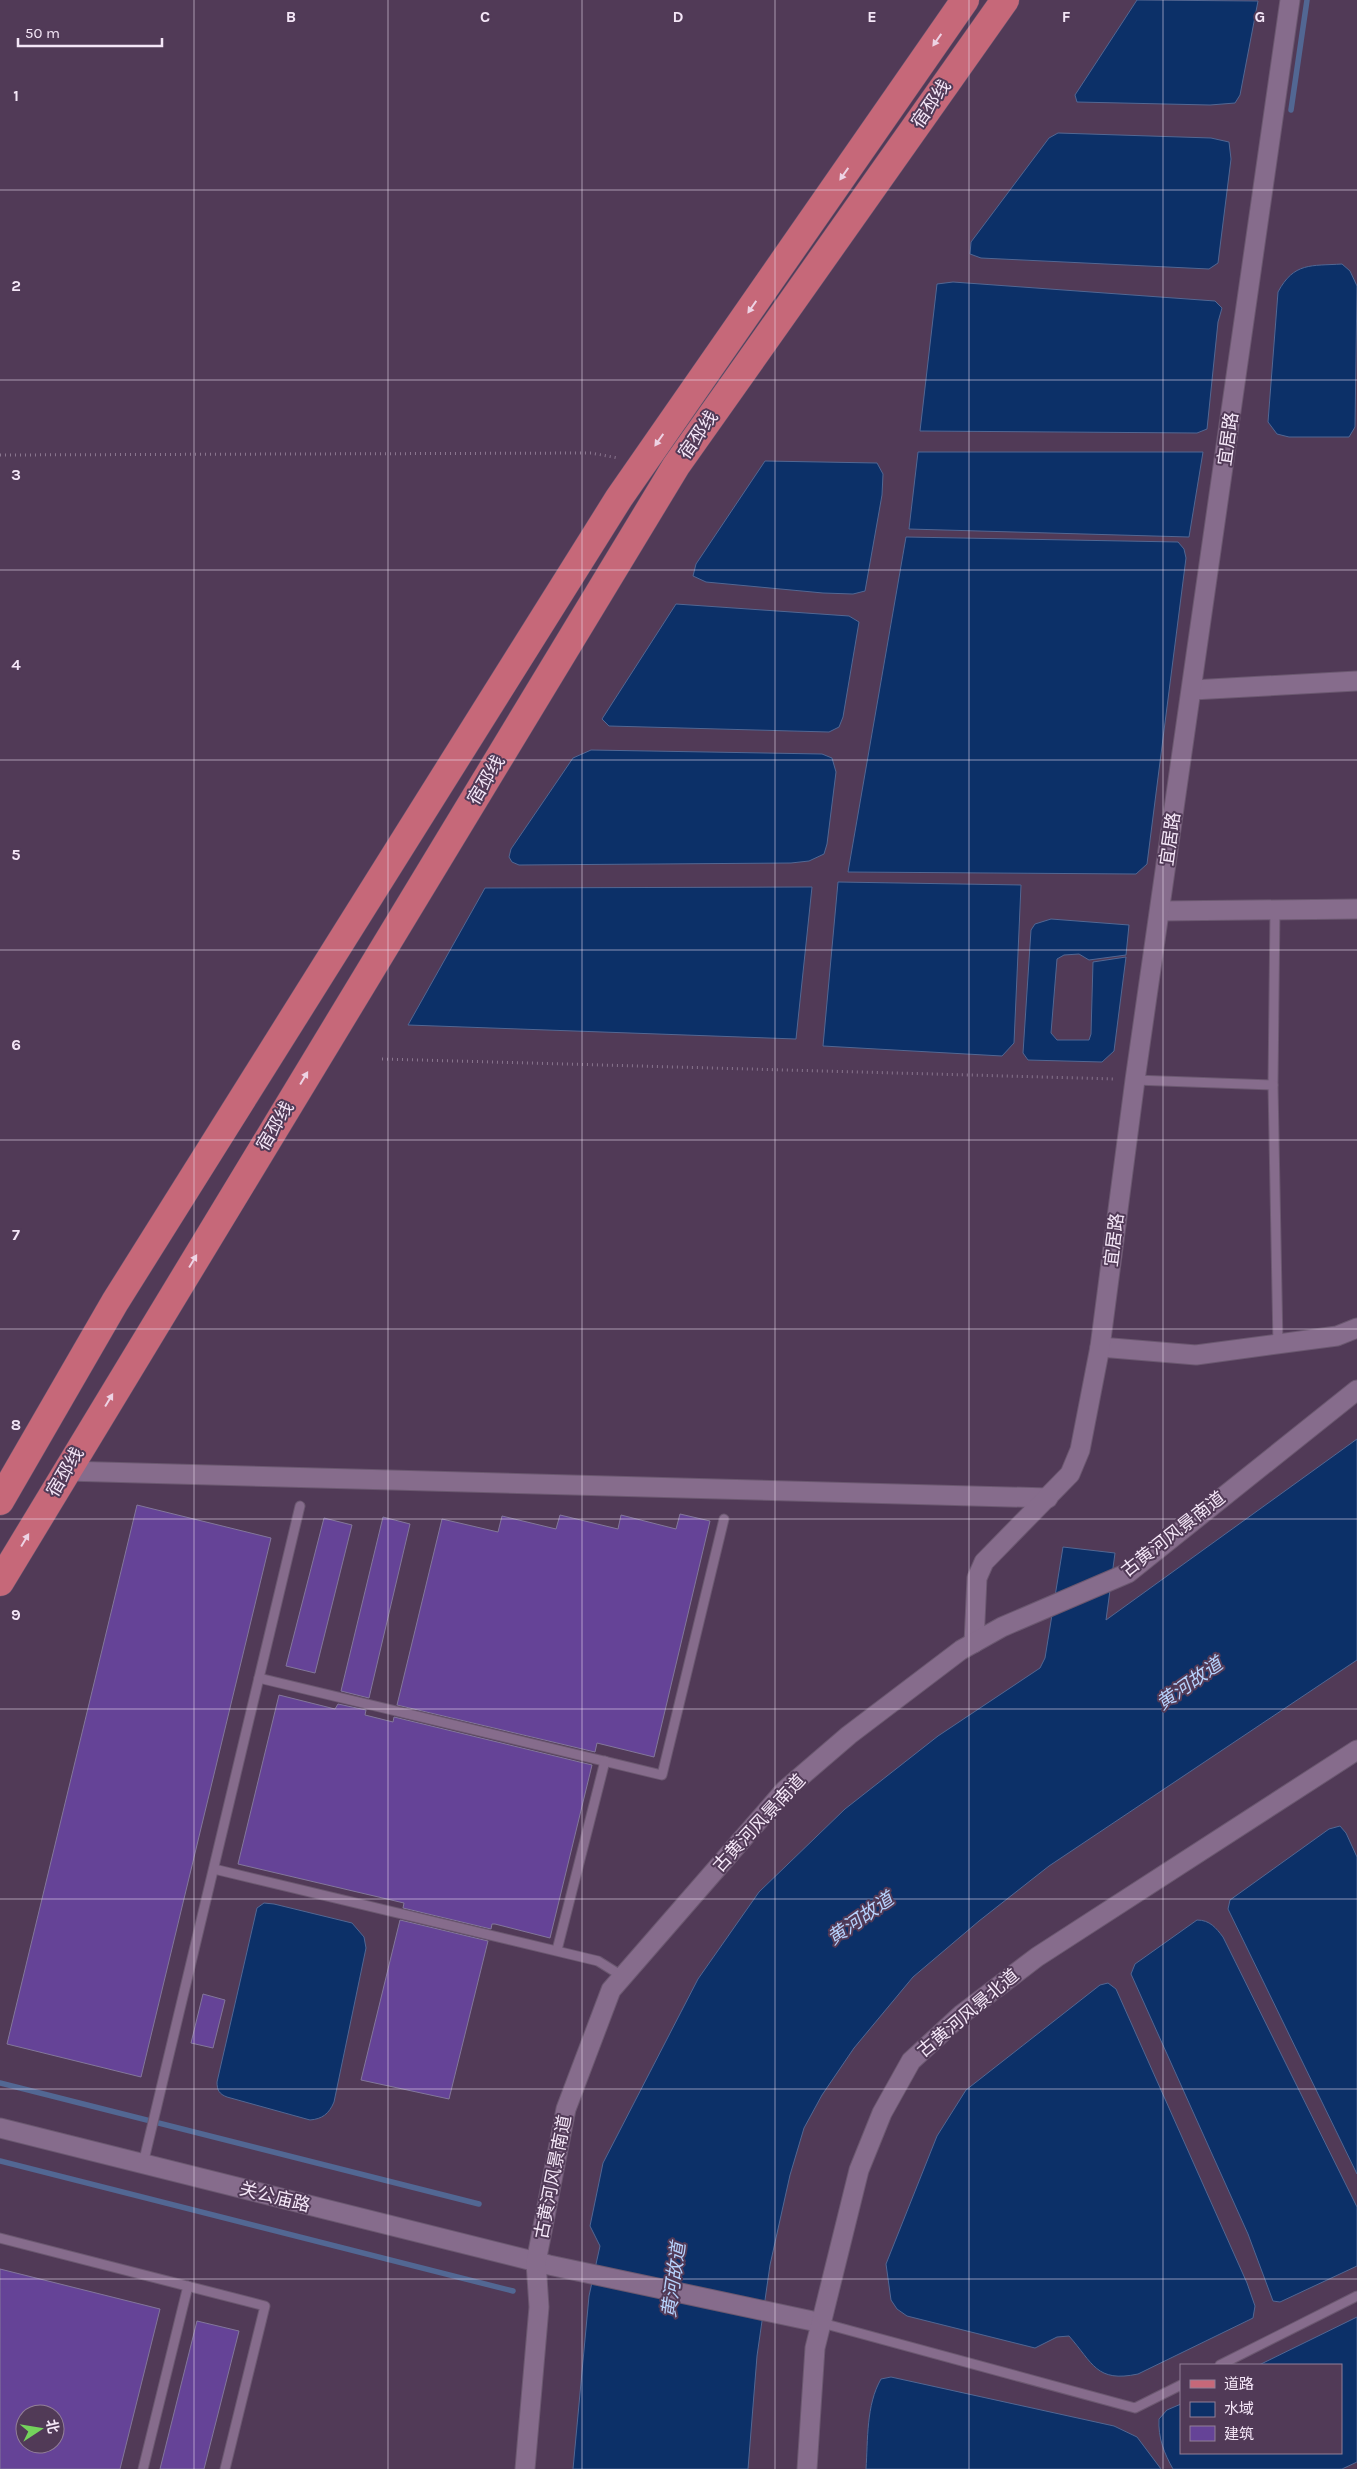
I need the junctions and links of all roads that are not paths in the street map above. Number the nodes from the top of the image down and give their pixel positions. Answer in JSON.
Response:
{"nodes":[{"id":1,"x":965,"y":0,"type":"edge"},
{"id":2,"x":1005,"y":0,"type":"edge"},
{"id":3,"x":1290,"y":0,"type":"edge"},
{"id":4,"x":1357,"y":681,"type":"edge"},
{"id":5,"x":1192,"y":690,"type":"junction"},
{"id":6,"x":1357,"y":909,"type":"edge"},
{"id":7,"x":1275,"y":910,"type":"junction"},
{"id":8,"x":1160,"y":911,"type":"junction"},
{"id":9,"x":1135,"y":1080,"type":"junction"},
{"id":10,"x":1273,"y":1085,"type":"junction"},
{"id":11,"x":1357,"y":1328,"type":"edge"},
{"id":12,"x":1278,"y":1344,"type":"junction"},
{"id":13,"x":1100,"y":1347,"type":"junction"},
{"id":14,"x":1357,"y":1390,"type":"edge"},
{"id":15,"x":66,"y":1471,"type":"junction"},
{"id":16,"x":1048,"y":1498,"type":"junction"},
{"id":17,"x":0,"y":1501,"type":"edge"},
{"id":18,"x":300,"y":1506,"type":"dead end"},
{"id":19,"x":724,"y":1519,"type":"dead end"},
{"id":20,"x":0,"y":1582,"type":"edge"},
{"id":21,"x":974,"y":1642,"type":"junction"},
{"id":22,"x":259,"y":1678,"type":"junction"},
{"id":23,"x":1357,"y":1750,"type":"edge"},
{"id":24,"x":605,"y":1761,"type":"junction"},
{"id":25,"x":214,"y":1869,"type":"junction"},
{"id":26,"x":557,"y":1950,"type":"junction"},
{"id":27,"x":622,"y":1976,"type":"junction"},
{"id":28,"x":0,"y":2128,"type":"edge"},
{"id":29,"x":143,"y":2164,"type":"junction"},
{"id":30,"x":0,"y":2238,"type":"edge"},
{"id":31,"x":543,"y":2264,"type":"junction"},
{"id":32,"x":188,"y":2286,"type":"junction"},
{"id":33,"x":1357,"y":2296,"type":"edge"},
{"id":34,"x":822,"y":2323,"type":"junction"},
{"id":35,"x":1222,"y":2364,"type":"edge"},
{"id":36,"x":1180,"y":2386,"type":"edge"},
{"id":37,"x":143,"y":2469,"type":"edge"},
{"id":38,"x":225,"y":2469,"type":"edge"},
{"id":39,"x":525,"y":2469,"type":"edge"},
{"id":40,"x":806,"y":2469,"type":"edge"}],
"edges":[{"from":1,"to":17,"type":"main road","name":"宿邳线","one_way":true},
{"from":15,"to":2,"type":"main road","name":"宿邳线","one_way":true},
{"from":3,"to":5,"type":"street","name":"宜居路"},
{"from":4,"to":5,"type":"street"},
{"from":5,"to":8,"type":"street","name":"宜居路"},
{"from":6,"to":7,"type":"street"},
{"from":7,"to":8,"type":"street"},
{"from":7,"to":10,"type":"lane"},
{"from":8,"to":9,"type":"street","name":"宜居路"},
{"from":9,"to":10,"type":"lane"},
{"from":9,"to":13,"type":"street","name":"宜居路"},
{"from":10,"to":12,"type":"lane"},
{"from":11,"to":12,"type":"street"},
{"from":12,"to":13,"type":"street"},
{"from":13,"to":16,"type":"street","name":"宜居路"},
{"from":14,"to":21,"type":"street","name":"古黄河风景南道"},
{"from":15,"to":16,"type":"street"},
{"from":20,"to":15,"type":"main road","name":"宿邳线","one_way":true},
{"from":16,"to":21,"type":"street","name":"宜居路"},
{"from":18,"to":22,"type":"lane"},
{"from":19,"to":24,"type":"lane"},
{"from":21,"to":27,"type":"street","name":"古黄河风景南道"},
{"from":22,"to":24,"type":"lane"},
{"from":22,"to":25,"type":"lane"},
{"from":23,"to":34,"type":"street","name":"古黄河风景北道"},
{"from":24,"to":26,"type":"lane"},
{"from":25,"to":26,"type":"lane"},
{"from":25,"to":29,"type":"lane"},
{"from":26,"to":27,"type":"lane"},
{"from":27,"to":31,"type":"street","name":"古黄河风景南道"},
{"from":28,"to":29,"type":"street","name":"关公庙路"},
{"from":29,"to":31,"type":"street","name":"关公庙路"},
{"from":30,"to":32,"type":"lane"},
{"from":31,"to":34,"type":"street","name":"关公庙路"},
{"from":31,"to":39,"type":"street","name":"古黄河风景南道"},
{"from":32,"to":37,"type":"lane"},
{"from":32,"to":38,"type":"lane"},
{"from":33,"to":35,"type":"lane"},
{"from":34,"to":36,"type":"lane"},
{"from":34,"to":40,"type":"street","name":"古黄河风景北道"}]}
